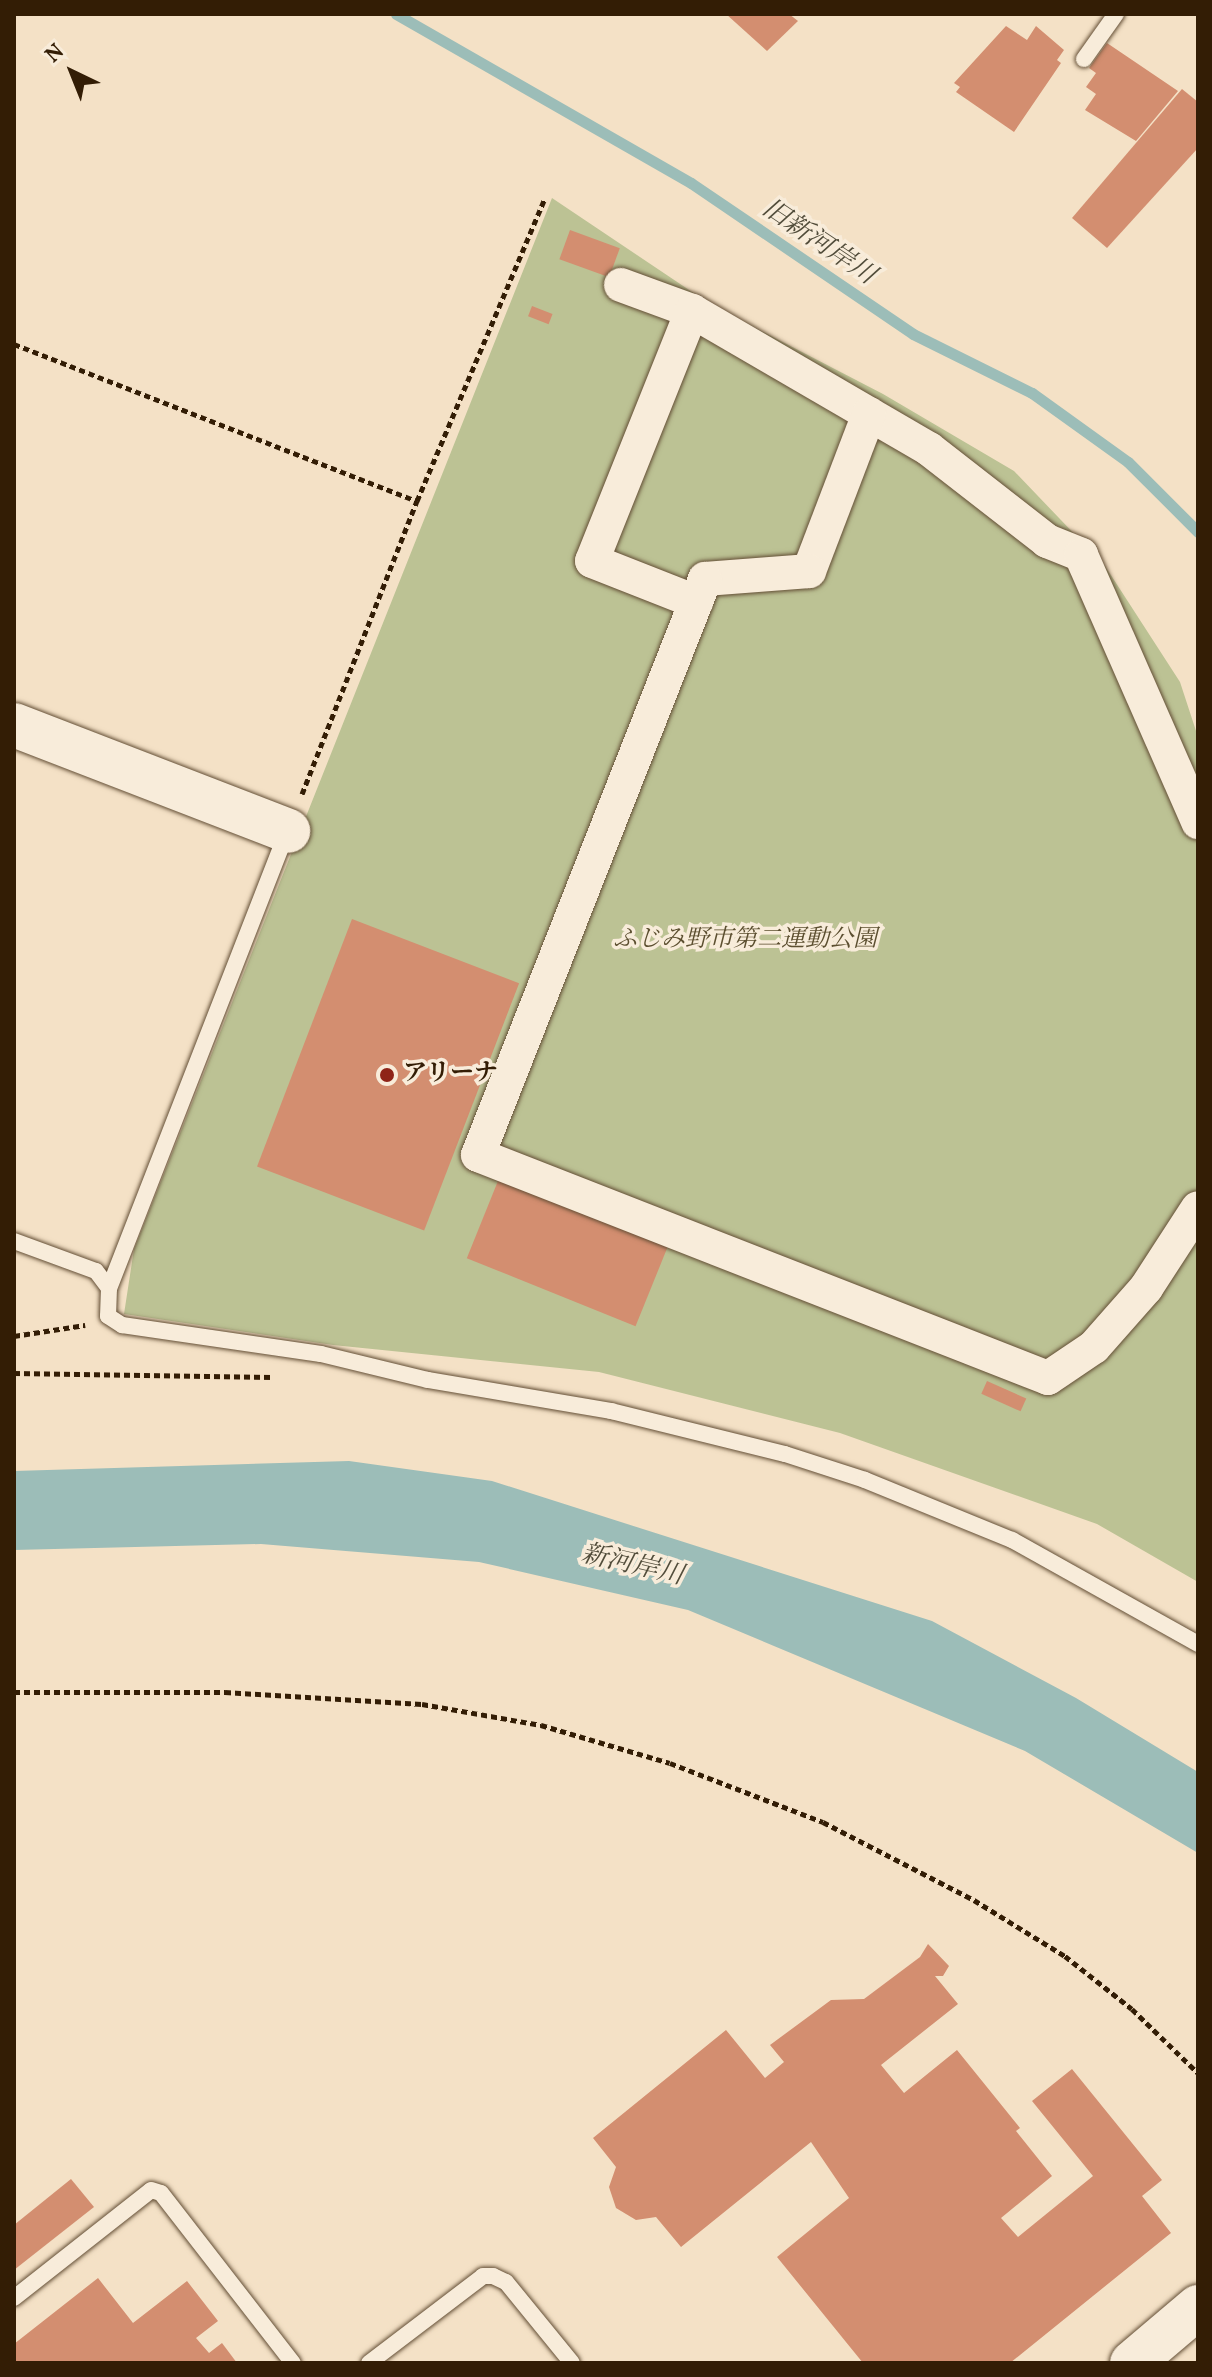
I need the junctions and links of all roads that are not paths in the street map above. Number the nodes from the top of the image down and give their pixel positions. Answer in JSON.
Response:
{"nodes":[{"id":1,"x":1116,"y":14,"type":"edge"},
{"id":2,"x":1084,"y":59,"type":"dead end"},
{"id":3,"x":621,"y":285,"type":"dead end"},
{"id":4,"x":692,"y":311,"type":"junction"},
{"id":5,"x":869,"y":414,"type":"junction"},
{"id":6,"x":696,"y":602,"type":"junction"},
{"id":7,"x":14,"y":725,"type":"edge"},
{"id":8,"x":1198,"y":822,"type":"edge"},
{"id":9,"x":288,"y":831,"type":"joint"},
{"id":10,"x":1198,"y":1208,"type":"edge"},
{"id":11,"x":14,"y":1241,"type":"edge"},
{"id":12,"x":109,"y":1288,"type":"junction"},
{"id":13,"x":1198,"y":1644,"type":"edge"},
{"id":14,"x":14,"y":2298,"type":"edge"},
{"id":15,"x":1198,"y":2307,"type":"edge"},
{"id":16,"x":293,"y":2363,"type":"edge"},
{"id":17,"x":369,"y":2363,"type":"edge"},
{"id":18,"x":572,"y":2363,"type":"edge"},
{"id":19,"x":1132,"y":2363,"type":"edge"}],
"edges":[{"from":1,"to":2,"type":"lane"},
{"from":3,"to":4,"type":"street"},
{"from":4,"to":5,"type":"street"},
{"from":4,"to":6,"type":"street"},
{"from":5,"to":6,"type":"street"},
{"from":5,"to":8,"type":"street"},
{"from":6,"to":10,"type":"street"},
{"from":7,"to":9,"type":"street"},
{"from":9,"to":12,"type":"lane"},
{"from":11,"to":12,"type":"lane"},
{"from":12,"to":13,"type":"lane"},
{"from":14,"to":16,"type":"lane"},
{"from":15,"to":19,"type":"street"},
{"from":17,"to":18,"type":"lane"}]}
